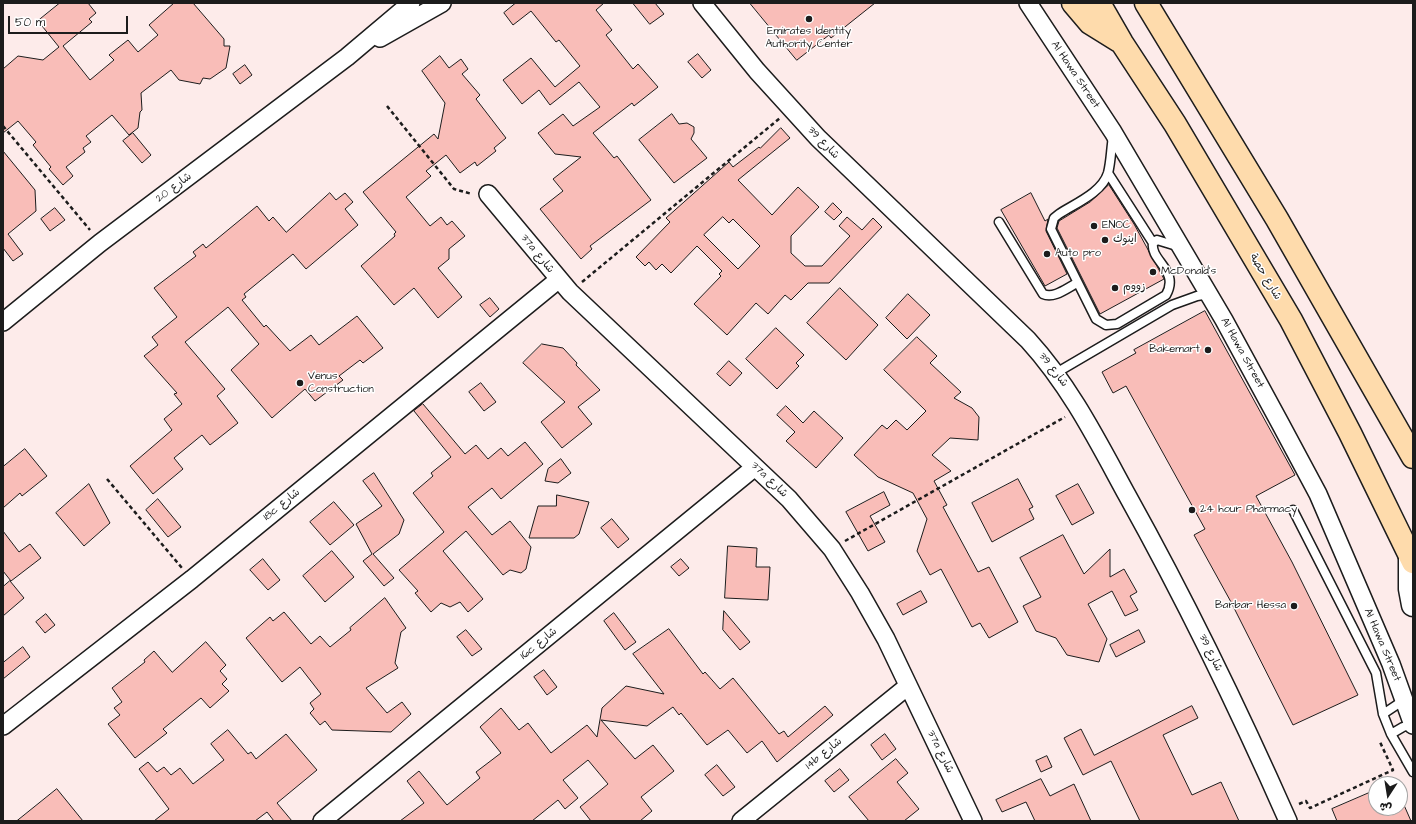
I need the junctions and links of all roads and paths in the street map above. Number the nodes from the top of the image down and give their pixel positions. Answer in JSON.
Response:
{"nodes":[{"id":1,"x":411,"y":3,"type":"edge"},
{"id":2,"x":442,"y":3,"type":"edge"},
{"id":3,"x":702,"y":3,"type":"edge"},
{"id":4,"x":1028,"y":3,"type":"edge"},
{"id":5,"x":1073,"y":3,"type":"edge"},
{"id":6,"x":1099,"y":3,"type":"edge"},
{"id":7,"x":1146,"y":3,"type":"edge"},
{"id":8,"x":1122,"y":43,"type":"junction"},
{"id":9,"x":347,"y":57,"type":"junction"},
{"id":10,"x":387,"y":106,"type":"dead end"},
{"id":11,"x":791,"y":109,"type":"junction"},
{"id":12,"x":3,"y":126,"type":"edge"},
{"id":13,"x":1113,"y":132,"type":"junction"},
{"id":14,"x":1108,"y":173,"type":"junction"},
{"id":15,"x":491,"y":198,"type":"joint"},
{"id":16,"x":999,"y":222,"type":"dead end"},
{"id":17,"x":100,"y":243,"type":"junction"},
{"id":18,"x":1153,"y":243,"type":"junction"},
{"id":19,"x":1183,"y":248,"type":"junction"},
{"id":20,"x":558,"y":280,"type":"junction"},
{"id":21,"x":1077,"y":282,"type":"junction"},
{"id":22,"x":570,"y":292,"type":"junction"},
{"id":23,"x":1209,"y":294,"type":"junction"},
{"id":24,"x":3,"y":322,"type":"edge"},
{"id":25,"x":1056,"y":373,"type":"junction"},
{"id":26,"x":1080,"y":409,"type":"junction"},
{"id":27,"x":1413,"y":457,"type":"edge"},
{"id":28,"x":756,"y":467,"type":"junction"},
{"id":29,"x":107,"y":479,"type":"dead end"},
{"id":30,"x":1293,"y":510,"type":"dead end"},
{"id":31,"x":832,"y":549,"type":"junction"},
{"id":32,"x":1412,"y":560,"type":"edge"},
{"id":33,"x":192,"y":579,"type":"junction"},
{"id":34,"x":1413,"y":604,"type":"edge"},
{"id":35,"x":908,"y":686,"type":"junction"},
{"id":36,"x":1404,"y":700,"type":"junction"},
{"id":37,"x":1383,"y":714,"type":"junction"},
{"id":38,"x":1413,"y":725,"type":"edge"},
{"id":39,"x":3,"y":726,"type":"edge"},
{"id":40,"x":1391,"y":734,"type":"junction"},
{"id":41,"x":1413,"y":772,"type":"edge"},
{"id":42,"x":1286,"y":816,"type":"edge"},
{"id":43,"x":322,"y":821,"type":"edge"},
{"id":44,"x":741,"y":821,"type":"edge"},
{"id":45,"x":973,"y":821,"type":"edge"}],
"edges":[{"from":1,"to":9,"type":"street","name":"شارع 20"},
{"from":2,"to":9,"type":"street","name":"شارع 20"},
{"from":3,"to":11,"type":"street","name":"شارع 39"},
{"from":4,"to":13,"type":"street","name":"Al Hawa Street"},
{"from":5,"to":8,"type":"main road"},
{"from":6,"to":8,"type":"main road","name":"شارع حصة"},
{"from":7,"to":27,"type":"main road"},
{"from":8,"to":32,"type":"main road","name":"شارع حصة"},
{"from":9,"to":17,"type":"street","name":"شارع 20"},
{"from":10,"to":15,"type":"path"},
{"from":11,"to":22,"type":"path"},
{"from":11,"to":25,"type":"street","name":"شارع 39"},
{"from":12,"to":17,"type":"path"},
{"from":13,"to":14,"type":"lane"},
{"from":13,"to":19,"type":"street","name":"Al Hawa Street"},
{"from":14,"to":18,"type":"lane"},
{"from":14,"to":21,"type":"lane"},
{"from":15,"to":20,"type":"street","name":"37a شارع"},
{"from":16,"to":21,"type":"lane"},
{"from":17,"to":24,"type":"street","name":"شارع 20"},
{"from":18,"to":19,"type":"lane"},
{"from":18,"to":21,"type":"lane"},
{"from":19,"to":23,"type":"street","name":"Al Hawa Street"},
{"from":20,"to":22,"type":"street","name":"37a شارع"},
{"from":20,"to":33,"type":"street","name":"18c شارع"},
{"from":22,"to":28,"type":"street","name":"37a شارع"},
{"from":23,"to":25,"type":"lane"},
{"from":23,"to":36,"type":"street","name":"Al Hawa Street"},
{"from":25,"to":26,"type":"street","name":"شارع 39"},
{"from":26,"to":31,"type":"path"},
{"from":26,"to":42,"type":"street","name":"شارع 39"},
{"from":28,"to":31,"type":"street","name":"37a شارع"},
{"from":28,"to":43,"type":"street","name":"16c شارع"},
{"from":29,"to":33,"type":"path"},
{"from":30,"to":37,"type":"lane"},
{"from":31,"to":35,"type":"street","name":"37a شارع"},
{"from":32,"to":34,"type":"main road"},
{"from":33,"to":39,"type":"street","name":"18c شارع"},
{"from":35,"to":44,"type":"street","name":"14b شارع"},
{"from":35,"to":45,"type":"street","name":"37a شارع"},
{"from":36,"to":37,"type":"lane"},
{"from":36,"to":38,"type":"street","name":"Al Hawa Street"},
{"from":37,"to":40,"type":"lane"},
{"from":38,"to":40,"type":"lane"},
{"from":40,"to":41,"type":"lane"},
{"from":40,"to":42,"type":"path"}]}
